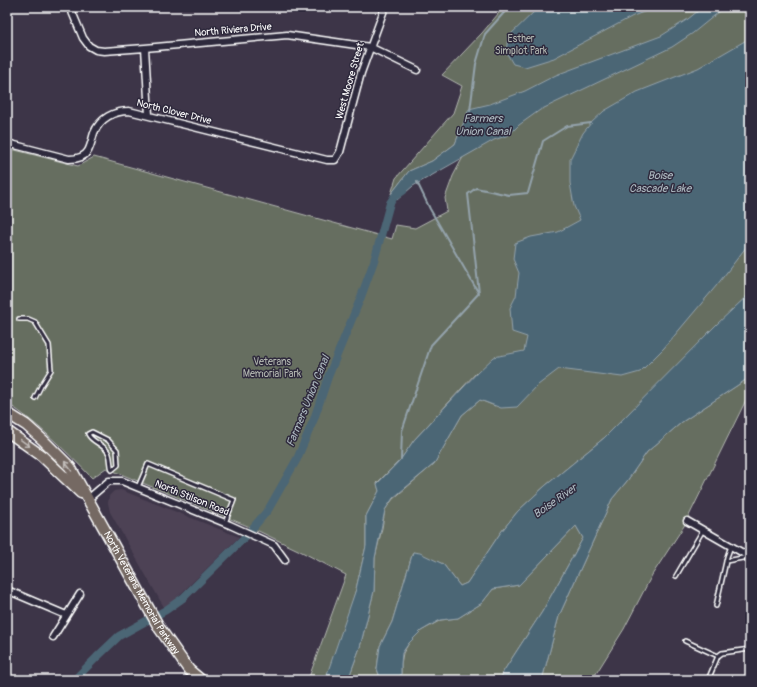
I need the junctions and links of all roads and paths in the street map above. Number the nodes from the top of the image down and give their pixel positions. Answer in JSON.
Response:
{"nodes":[{"id":1,"x":70,"y":7,"type":"edge"},
{"id":2,"x":385,"y":7,"type":"edge"},
{"id":3,"x":370,"y":46,"type":"junction"},
{"id":4,"x":145,"y":48,"type":"junction"},
{"id":5,"x":417,"y":70,"type":"dead end"},
{"id":6,"x":149,"y":115,"type":"junction"},
{"id":7,"x":7,"y":143,"type":"edge"},
{"id":8,"x":335,"y":160,"type":"joint"},
{"id":9,"x":19,"y":319,"type":"dead end"},
{"id":10,"x":35,"y":398,"type":"dead end"},
{"id":11,"x":7,"y":414,"type":"edge"},
{"id":12,"x":7,"y":431,"type":"edge"},
{"id":13,"x":112,"y":470,"type":"junction"},
{"id":14,"x":109,"y":481,"type":"junction"},
{"id":15,"x":138,"y":487,"type":"junction"},
{"id":16,"x":88,"y":499,"type":"junction"},
{"id":17,"x":687,"y":521,"type":"dead end"},
{"id":18,"x":225,"y":523,"type":"junction"},
{"id":19,"x":703,"y":530,"type":"junction"},
{"id":20,"x":731,"y":546,"type":"junction"},
{"id":21,"x":750,"y":557,"type":"edge"},
{"id":22,"x":285,"y":560,"type":"dead end"},
{"id":23,"x":726,"y":561,"type":"junction"},
{"id":24,"x":676,"y":576,"type":"dead end"},
{"id":25,"x":7,"y":590,"type":"edge"},
{"id":26,"x":80,"y":594,"type":"dead end"},
{"id":27,"x":716,"y":606,"type":"dead end"},
{"id":28,"x":66,"y":615,"type":"junction"},
{"id":29,"x":52,"y":637,"type":"dead end"},
{"id":30,"x":685,"y":641,"type":"dead end"},
{"id":31,"x":750,"y":649,"type":"edge"},
{"id":32,"x":718,"y":656,"type":"junction"},
{"id":33,"x":201,"y":680,"type":"edge"},
{"id":34,"x":708,"y":680,"type":"edge"}],
"edges":[{"from":1,"to":4,"type":"street","name":"North Riviera Drive"},
{"from":2,"to":3,"type":"street","name":"West Moore Street"},
{"from":3,"to":4,"type":"street","name":"North Riviera Drive"},
{"from":3,"to":5,"type":"street","name":"North Riviera Drive"},
{"from":3,"to":8,"type":"street","name":"West Moore Street"},
{"from":4,"to":6,"type":"street"},
{"from":6,"to":7,"type":"street","name":"North Clover Drive"},
{"from":6,"to":8,"type":"street","name":"North Clover Drive"},
{"from":9,"to":10,"type":"lane"},
{"from":16,"to":11,"type":"main road","name":"North Veterans Memorial Parkway","one_way":true},
{"from":12,"to":16,"type":"main road","name":"North Veterans Memorial Parkway","one_way":true},
{"from":13,"to":13,"type":"lane"},
{"from":13,"to":14,"type":"lane"},
{"from":14,"to":15,"type":"street","name":"North Stilson Road"},
{"from":14,"to":16,"type":"street"},
{"from":15,"to":18,"type":"street","name":"North Stilson Road"},
{"from":15,"to":18,"type":"lane"},
{"from":16,"to":33,"type":"main road","name":"North Veterans Memorial Parkway"},
{"from":17,"to":19,"type":"street"},
{"from":18,"to":22,"type":"street","name":"North Stilson Road"},
{"from":19,"to":20,"type":"street"},
{"from":19,"to":24,"type":"lane"},
{"from":20,"to":21,"type":"street"},
{"from":20,"to":23,"type":"lane"},
{"from":21,"to":23,"type":"lane"},
{"from":23,"to":27,"type":"lane"},
{"from":25,"to":28,"type":"street"},
{"from":26,"to":28,"type":"street"},
{"from":28,"to":29,"type":"street"},
{"from":30,"to":32,"type":"lane"},
{"from":31,"to":32,"type":"lane"},
{"from":32,"to":34,"type":"lane"}]}
